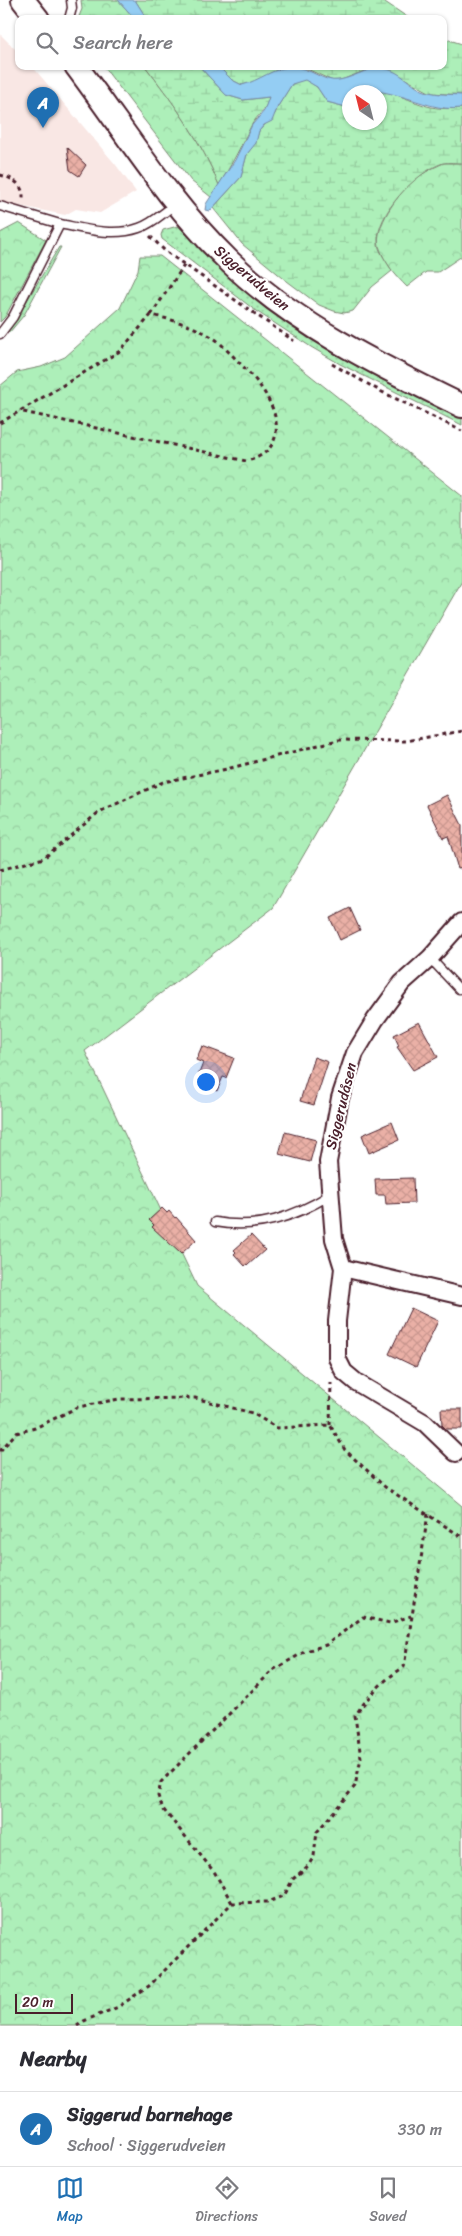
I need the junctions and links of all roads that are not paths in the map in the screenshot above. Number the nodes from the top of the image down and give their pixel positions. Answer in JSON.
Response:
{"nodes":[{"id":1,"x":23,"y":0,"type":"edge"},
{"id":2,"x":71,"y":0,"type":"edge"},
{"id":3,"x":35,"y":15,"type":"edge"},
{"id":4,"x":70,"y":15,"type":"edge"},
{"id":5,"x":79,"y":70,"type":"edge"},
{"id":6,"x":177,"y":203,"type":"junction"},
{"id":7,"x":0,"y":206,"type":"edge"},
{"id":8,"x":60,"y":224,"type":"junction"},
{"id":9,"x":0,"y":334,"type":"edge"},
{"id":10,"x":462,"y":406,"type":"edge"},
{"id":11,"x":462,"y":922,"type":"edge"},
{"id":12,"x":430,"y":958,"type":"junction"},
{"id":13,"x":459,"y":989,"type":"dead end"},
{"id":14,"x":330,"y":1195,"type":"junction"},
{"id":15,"x":215,"y":1222,"type":"dead end"},
{"id":16,"x":343,"y":1268,"type":"junction"},
{"id":17,"x":462,"y":1296,"type":"edge"},
{"id":18,"x":456,"y":1453,"type":"dead end"}],
"edges":[{"from":1,"to":3,"type":"main road"},
{"from":2,"to":4,"type":"lane"},
{"from":5,"to":6,"type":"main road","name":"Siggerudveien"},
{"from":6,"to":8,"type":"lane"},
{"from":6,"to":10,"type":"main road","name":"Siggerudveien"},
{"from":7,"to":8,"type":"lane"},
{"from":8,"to":9,"type":"lane"},
{"from":11,"to":12,"type":"street","name":"Siggerudåsen"},
{"from":12,"to":13,"type":"lane"},
{"from":12,"to":14,"type":"street","name":"Siggerudåsen"},
{"from":14,"to":15,"type":"lane"},
{"from":14,"to":16,"type":"street","name":"Siggerudåsen"},
{"from":16,"to":17,"type":"street"},
{"from":16,"to":18,"type":"street","name":"Siggerudåsen"}]}
